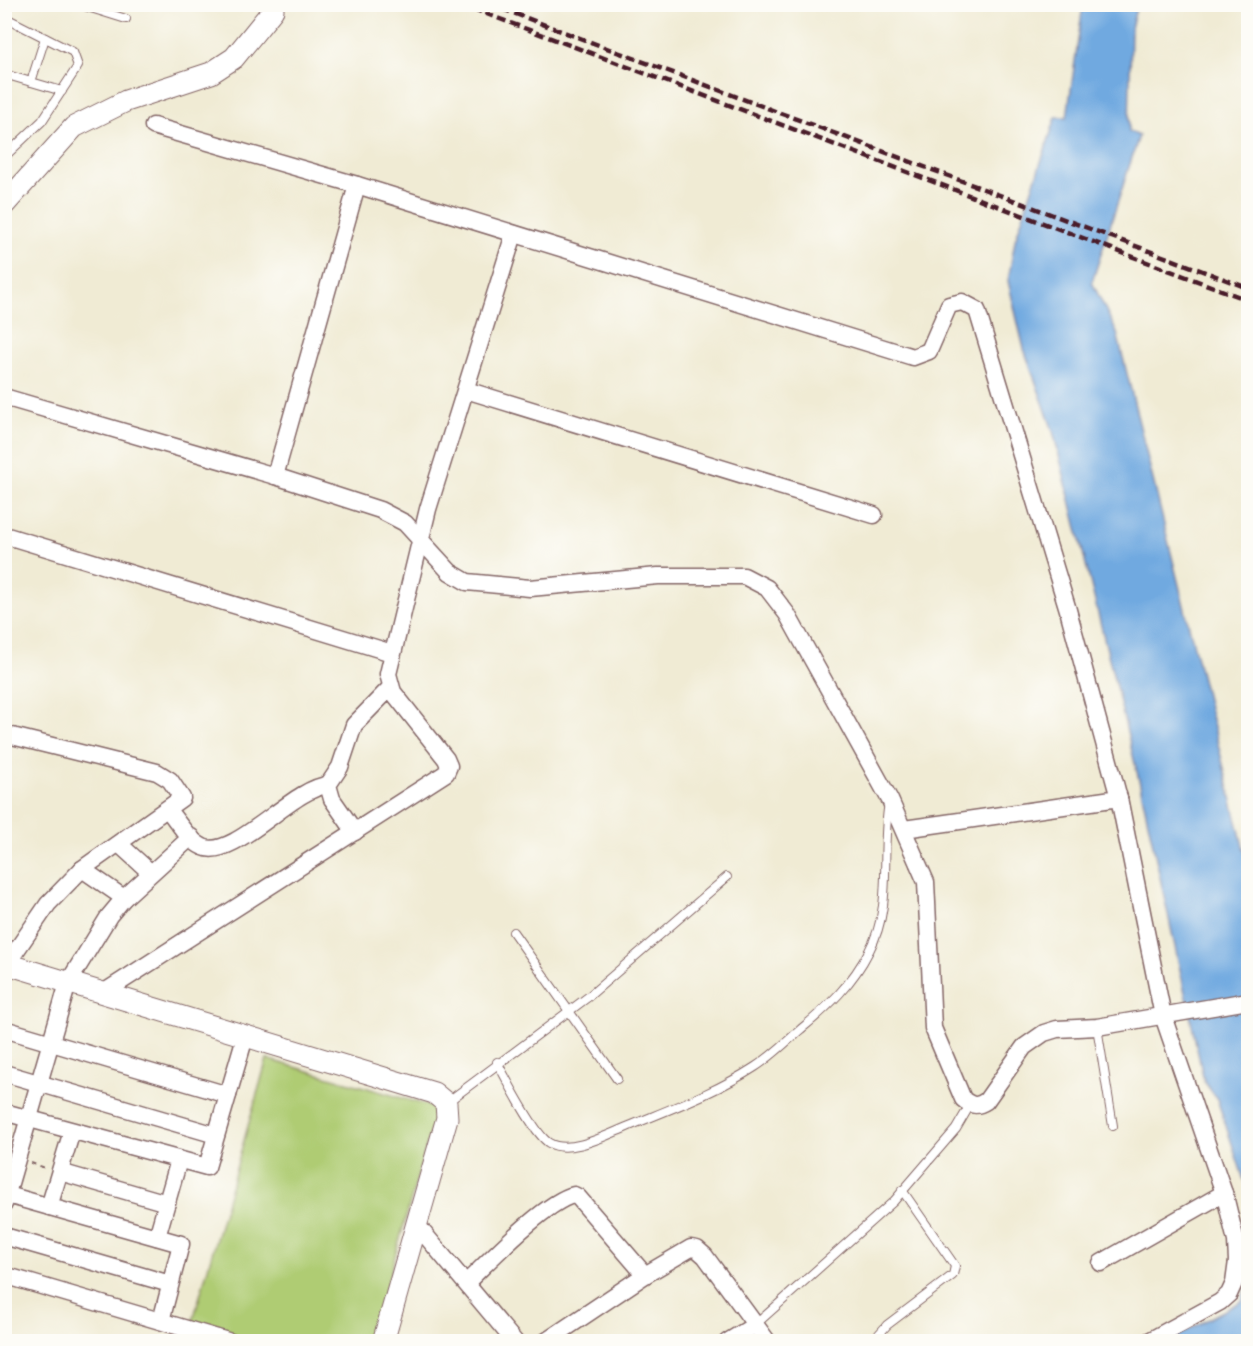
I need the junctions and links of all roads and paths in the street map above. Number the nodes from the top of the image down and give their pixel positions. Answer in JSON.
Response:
{"nodes":[{"id":1,"x":78,"y":4,"type":"edge"},
{"id":2,"x":273,"y":10,"type":"dead end"},
{"id":3,"x":4,"y":17,"type":"edge"},
{"id":4,"x":126,"y":19,"type":"dead end"},
{"id":5,"x":45,"y":38,"type":"junction"},
{"id":6,"x":4,"y":74,"type":"edge"},
{"id":7,"x":31,"y":82,"type":"junction"},
{"id":8,"x":62,"y":91,"type":"junction"},
{"id":9,"x":153,"y":126,"type":"dead end"},
{"id":10,"x":4,"y":157,"type":"edge"},
{"id":11,"x":357,"y":185,"type":"junction"},
{"id":12,"x":4,"y":205,"type":"edge"},
{"id":13,"x":514,"y":234,"type":"junction"},
{"id":14,"x":466,"y":390,"type":"junction"},
{"id":15,"x":4,"y":397,"type":"edge"},
{"id":16,"x":275,"y":476,"type":"junction"},
{"id":17,"x":874,"y":515,"type":"dead end"},
{"id":18,"x":4,"y":535,"type":"edge"},
{"id":19,"x":421,"y":542,"type":"junction"},
{"id":20,"x":392,"y":653,"type":"junction"},
{"id":21,"x":391,"y":687,"type":"junction"},
{"id":22,"x":4,"y":734,"type":"edge"},
{"id":23,"x":328,"y":785,"type":"junction"},
{"id":24,"x":1119,"y":798,"type":"junction"},
{"id":25,"x":890,"y":800,"type":"junction"},
{"id":26,"x":168,"y":810,"type":"junction"},
{"id":27,"x":904,"y":829,"type":"junction"},
{"id":28,"x":355,"y":832,"type":"junction"},
{"id":29,"x":191,"y":837,"type":"junction"},
{"id":30,"x":119,"y":844,"type":"junction"},
{"id":31,"x":82,"y":869,"type":"junction"},
{"id":32,"x":151,"y":873,"type":"junction"},
{"id":33,"x":727,"y":877,"type":"dead end"},
{"id":34,"x":124,"y":898,"type":"junction"},
{"id":35,"x":513,"y":932,"type":"dead end"},
{"id":36,"x":6,"y":964,"type":"edge"},
{"id":37,"x":68,"y":983,"type":"junction"},
{"id":38,"x":103,"y":993,"type":"junction"},
{"id":39,"x":1248,"y":1001,"type":"edge"},
{"id":40,"x":568,"y":1012,"type":"junction"},
{"id":41,"x":1166,"y":1015,"type":"junction"},
{"id":42,"x":1097,"y":1027,"type":"junction"},
{"id":43,"x":4,"y":1029,"type":"edge"},
{"id":44,"x":245,"y":1037,"type":"junction"},
{"id":45,"x":51,"y":1043,"type":"junction"},
{"id":46,"x":497,"y":1062,"type":"junction"},
{"id":47,"x":4,"y":1073,"type":"edge"},
{"id":48,"x":616,"y":1079,"type":"dead end"},
{"id":49,"x":39,"y":1083,"type":"junction"},
{"id":50,"x":228,"y":1095,"type":"junction"},
{"id":51,"x":446,"y":1103,"type":"junction"},
{"id":52,"x":970,"y":1105,"type":"junction"},
{"id":53,"x":4,"y":1112,"type":"edge"},
{"id":54,"x":29,"y":1119,"type":"junction"},
{"id":55,"x":1113,"y":1126,"type":"dead end"},
{"id":56,"x":72,"y":1131,"type":"junction"},
{"id":57,"x":216,"y":1135,"type":"junction"},
{"id":58,"x":17,"y":1160,"type":"junction"},
{"id":59,"x":179,"y":1160,"type":"junction"},
{"id":60,"x":60,"y":1172,"type":"junction"},
{"id":61,"x":902,"y":1190,"type":"junction"},
{"id":62,"x":1224,"y":1193,"type":"junction"},
{"id":63,"x":5,"y":1198,"type":"edge"},
{"id":64,"x":167,"y":1203,"type":"junction"},
{"id":65,"x":49,"y":1207,"type":"junction"},
{"id":66,"x":416,"y":1224,"type":"junction"},
{"id":67,"x":4,"y":1236,"type":"edge"},
{"id":68,"x":157,"y":1237,"type":"junction"},
{"id":69,"x":1101,"y":1263,"type":"dead end"},
{"id":70,"x":4,"y":1275,"type":"edge"},
{"id":71,"x":645,"y":1275,"type":"junction"},
{"id":72,"x":467,"y":1281,"type":"junction"},
{"id":73,"x":170,"y":1284,"type":"junction"},
{"id":74,"x":161,"y":1321,"type":"junction"},
{"id":75,"x":755,"y":1325,"type":"junction"},
{"id":76,"x":231,"y":1341,"type":"edge"},
{"id":77,"x":383,"y":1341,"type":"edge"},
{"id":78,"x":515,"y":1341,"type":"edge"},
{"id":79,"x":546,"y":1341,"type":"edge"},
{"id":80,"x":728,"y":1341,"type":"edge"},
{"id":81,"x":768,"y":1341,"type":"edge"},
{"id":82,"x":872,"y":1341,"type":"edge"},
{"id":83,"x":1147,"y":1341,"type":"edge"}],
"edges":[{"from":1,"to":4,"type":"lane"},
{"from":2,"to":12,"type":"street"},
{"from":3,"to":5,"type":"lane"},
{"from":5,"to":7,"type":"lane"},
{"from":5,"to":8,"type":"lane"},
{"from":6,"to":7,"type":"lane"},
{"from":7,"to":8,"type":"lane"},
{"from":8,"to":10,"type":"lane"},
{"from":9,"to":11,"type":"street"},
{"from":11,"to":13,"type":"street"},
{"from":11,"to":16,"type":"street"},
{"from":13,"to":14,"type":"street"},
{"from":13,"to":24,"type":"street"},
{"from":14,"to":17,"type":"street"},
{"from":14,"to":19,"type":"street"},
{"from":15,"to":16,"type":"street"},
{"from":16,"to":19,"type":"street"},
{"from":18,"to":20,"type":"street"},
{"from":19,"to":20,"type":"street"},
{"from":19,"to":25,"type":"street"},
{"from":20,"to":21,"type":"street"},
{"from":21,"to":23,"type":"street"},
{"from":21,"to":28,"type":"street"},
{"from":22,"to":26,"type":"street"},
{"from":23,"to":28,"type":"street"},
{"from":23,"to":29,"type":"street"},
{"from":24,"to":27,"type":"street"},
{"from":24,"to":41,"type":"street"},
{"from":25,"to":27,"type":"street"},
{"from":25,"to":46,"type":"lane"},
{"from":26,"to":29,"type":"street"},
{"from":26,"to":30,"type":"street"},
{"from":27,"to":52,"type":"street"},
{"from":28,"to":38,"type":"street"},
{"from":29,"to":32,"type":"street"},
{"from":30,"to":31,"type":"street"},
{"from":30,"to":32,"type":"street"},
{"from":31,"to":34,"type":"street"},
{"from":31,"to":36,"type":"street"},
{"from":32,"to":34,"type":"street"},
{"from":33,"to":40,"type":"lane"},
{"from":34,"to":37,"type":"street"},
{"from":35,"to":40,"type":"lane"},
{"from":36,"to":37,"type":"street"},
{"from":37,"to":38,"type":"street"},
{"from":37,"to":45,"type":"street"},
{"from":38,"to":44,"type":"street"},
{"from":39,"to":41,"type":"street"},
{"from":40,"to":46,"type":"lane"},
{"from":40,"to":48,"type":"lane"},
{"from":41,"to":42,"type":"street"},
{"from":41,"to":62,"type":"street"},
{"from":42,"to":52,"type":"street"},
{"from":42,"to":55,"type":"lane"},
{"from":43,"to":45,"type":"street"},
{"from":44,"to":50,"type":"street"},
{"from":44,"to":51,"type":"street"},
{"from":45,"to":49,"type":"street"},
{"from":45,"to":50,"type":"street"},
{"from":46,"to":51,"type":"lane"},
{"from":47,"to":49,"type":"street"},
{"from":49,"to":54,"type":"street"},
{"from":49,"to":57,"type":"street"},
{"from":50,"to":57,"type":"street"},
{"from":51,"to":66,"type":"street"},
{"from":52,"to":61,"type":"lane"},
{"from":53,"to":54,"type":"street"},
{"from":54,"to":56,"type":"street"},
{"from":54,"to":58,"type":"street"},
{"from":56,"to":59,"type":"street"},
{"from":56,"to":60,"type":"street"},
{"from":57,"to":59,"type":"street"},
{"from":58,"to":60,"type":"path"},
{"from":58,"to":63,"type":"street"},
{"from":59,"to":64,"type":"street"},
{"from":60,"to":64,"type":"street"},
{"from":60,"to":65,"type":"street"},
{"from":61,"to":75,"type":"lane"},
{"from":61,"to":82,"type":"lane"},
{"from":62,"to":69,"type":"street"},
{"from":62,"to":83,"type":"street"},
{"from":63,"to":65,"type":"street"},
{"from":64,"to":68,"type":"street"},
{"from":65,"to":68,"type":"street"},
{"from":66,"to":72,"type":"street"},
{"from":66,"to":77,"type":"street"},
{"from":67,"to":73,"type":"street"},
{"from":68,"to":73,"type":"street"},
{"from":70,"to":74,"type":"street"},
{"from":71,"to":72,"type":"street"},
{"from":71,"to":75,"type":"street"},
{"from":71,"to":79,"type":"street"},
{"from":72,"to":78,"type":"street"},
{"from":73,"to":74,"type":"street"},
{"from":74,"to":76,"type":"street"},
{"from":75,"to":80,"type":"street"},
{"from":75,"to":81,"type":"street"}]}
